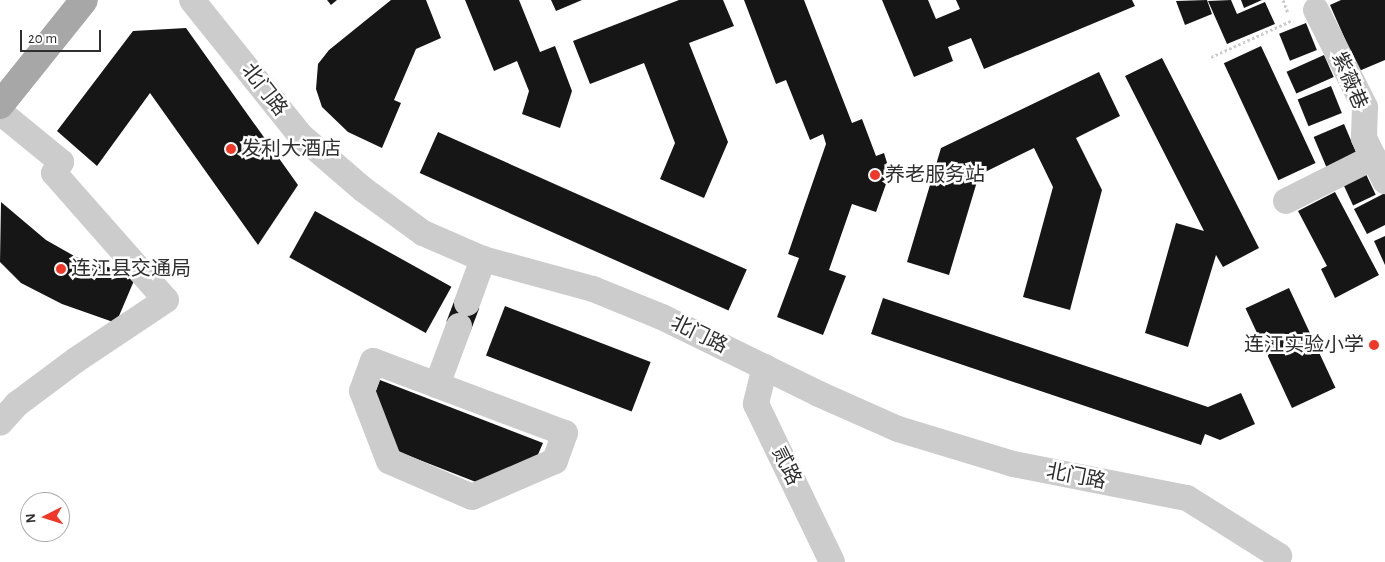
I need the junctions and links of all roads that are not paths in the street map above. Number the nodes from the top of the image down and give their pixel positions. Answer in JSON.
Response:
{"nodes":[{"id":1,"x":84,"y":0,"type":"edge"},
{"id":2,"x":192,"y":0,"type":"edge"},
{"id":3,"x":1316,"y":10,"type":"road end"},
{"id":4,"x":0,"y":105,"type":"edge"},
{"id":5,"x":0,"y":112,"type":"edge"},
{"id":6,"x":1374,"y":157,"type":"junction"},
{"id":7,"x":1385,"y":181,"type":"edge"},
{"id":8,"x":1286,"y":201,"type":"dead end"},
{"id":9,"x":483,"y":259,"type":"junction"},
{"id":10,"x":765,"y":367,"type":"junction"},
{"id":11,"x":437,"y":385,"type":"junction"},
{"id":12,"x":0,"y":423,"type":"edge"},
{"id":13,"x":1272,"y":556,"type":"edge"},
{"id":14,"x":832,"y":562,"type":"edge"}],
"edges":[{"from":1,"to":4,"type":"main road"},
{"from":2,"to":9,"type":"street","name":"北门路"},
{"from":3,"to":6,"type":"street","name":"紫薇巷"},
{"from":5,"to":12,"type":"street"},
{"from":6,"to":7,"type":"street","name":"紫薇巷"},
{"from":6,"to":8,"type":"street"},
{"from":9,"to":10,"type":"street","name":"北门路"},
{"from":9,"to":11,"type":"street"},
{"from":10,"to":13,"type":"street","name":"北门路"},
{"from":10,"to":14,"type":"street","name":"贰路"},
{"from":11,"to":11,"type":"street"}]}
